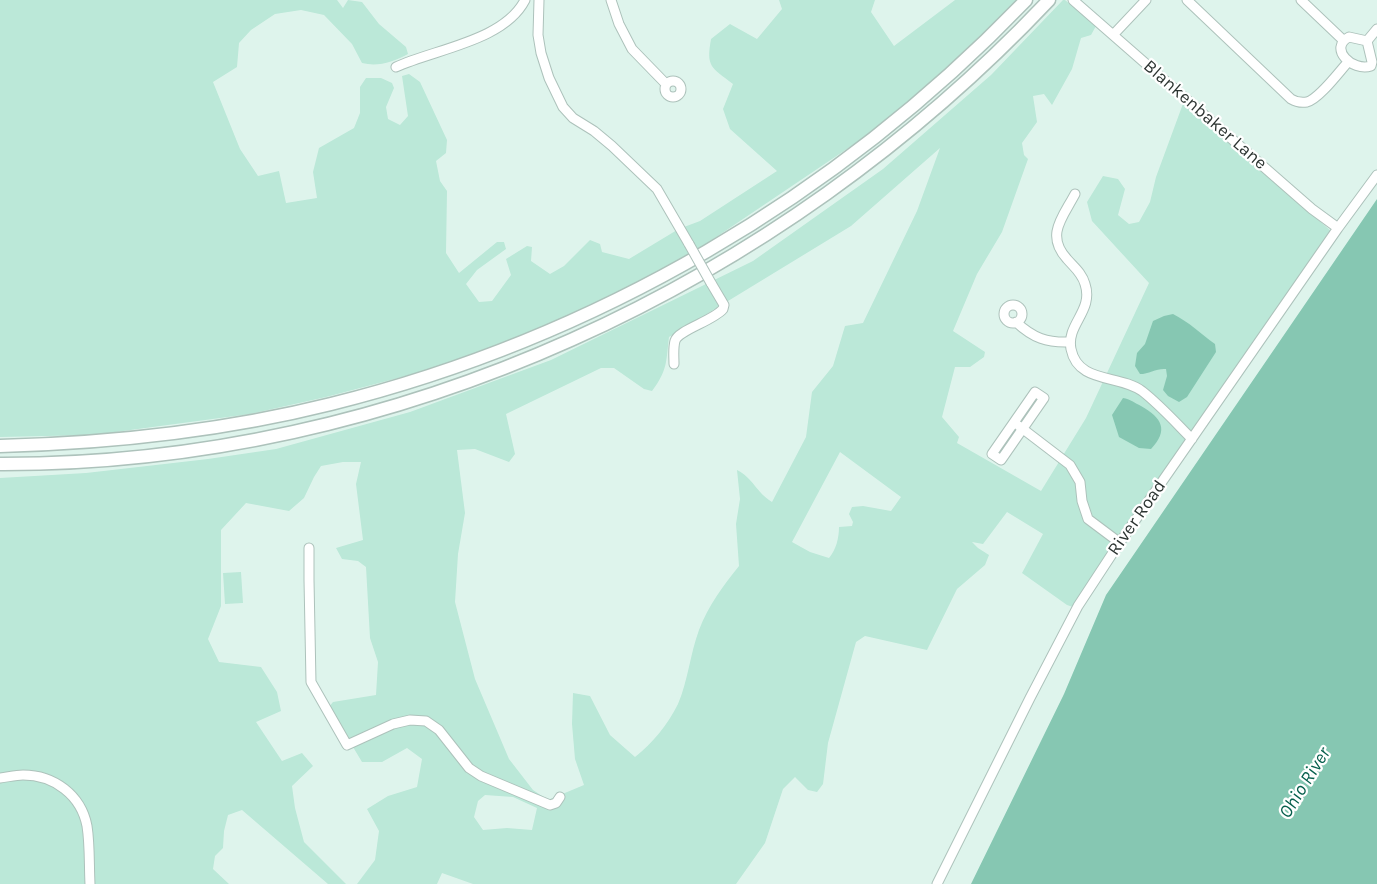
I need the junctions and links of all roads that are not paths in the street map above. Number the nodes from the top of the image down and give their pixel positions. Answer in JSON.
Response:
{"nodes":[{"id":1,"x":525,"y":0,"type":"edge"},
{"id":2,"x":538,"y":0,"type":"edge"},
{"id":3,"x":611,"y":0,"type":"edge"},
{"id":4,"x":1026,"y":0,"type":"edge"},
{"id":5,"x":1073,"y":0,"type":"edge"},
{"id":6,"x":1146,"y":0,"type":"edge"},
{"id":7,"x":1186,"y":0,"type":"edge"},
{"id":8,"x":1301,"y":0,"type":"edge"},
{"id":9,"x":1049,"y":1,"type":"edge"},
{"id":10,"x":1377,"y":29,"type":"edge"},
{"id":11,"x":1113,"y":35,"type":"junction"},
{"id":12,"x":1343,"y":40,"type":"junction"},
{"id":13,"x":1367,"y":41,"type":"junction"},
{"id":14,"x":1348,"y":62,"type":"junction"},
{"id":15,"x":396,"y":67,"type":"dead end"},
{"id":16,"x":1374,"y":69,"type":"edge"},
{"id":17,"x":666,"y":84,"type":"dead end"},
{"id":18,"x":1377,"y":175,"type":"edge"},
{"id":19,"x":1074,"y":194,"type":"dead end"},
{"id":20,"x":1338,"y":228,"type":"junction"},
{"id":21,"x":1016,"y":322,"type":"dead end"},
{"id":22,"x":1070,"y":342,"type":"junction"},
{"id":23,"x":674,"y":364,"type":"dead end"},
{"id":24,"x":1014,"y":422,"type":"junction"},
{"id":25,"x":1023,"y":429,"type":"junction"},
{"id":26,"x":1192,"y":439,"type":"junction"},
{"id":27,"x":0,"y":446,"type":"edge"},
{"id":28,"x":0,"y":464,"type":"edge"},
{"id":29,"x":1120,"y":543,"type":"junction"},
{"id":30,"x":310,"y":548,"type":"dead end"},
{"id":31,"x":0,"y":778,"type":"edge"},
{"id":32,"x":560,"y":797,"type":"dead end"},
{"id":33,"x":90,"y":884,"type":"edge"},
{"id":34,"x":937,"y":884,"type":"edge"}],
"edges":[{"from":1,"to":15,"type":"street"},
{"from":2,"to":23,"type":"street","bridge":true},
{"from":3,"to":17,"type":"street"},
{"from":4,"to":27,"type":"highway"},
{"from":5,"to":11,"type":"street","name":"Blankenbaker Lane"},
{"from":6,"to":11,"type":"street"},
{"from":7,"to":14,"type":"street"},
{"from":8,"to":12,"type":"street"},
{"from":9,"to":28,"type":"highway"},
{"from":10,"to":13,"type":"street"},
{"from":11,"to":20,"type":"street","name":"Blankenbaker Lane"},
{"from":12,"to":13,"type":"street"},
{"from":12,"to":14,"type":"street"},
{"from":13,"to":16,"type":"street"},
{"from":14,"to":16,"type":"street"},
{"from":18,"to":20,"type":"street","name":"River Road"},
{"from":19,"to":22,"type":"street"},
{"from":20,"to":26,"type":"street","name":"River Road"},
{"from":21,"to":22,"type":"street"},
{"from":22,"to":26,"type":"street"},
{"from":24,"to":25,"type":"street"},
{"from":24,"to":25,"type":"street"},
{"from":24,"to":25,"type":"street"},
{"from":25,"to":29,"type":"street"},
{"from":26,"to":29,"type":"street","name":"River Road"},
{"from":29,"to":34,"type":"street","name":"River Road"},
{"from":30,"to":32,"type":"street"},
{"from":31,"to":33,"type":"street"}]}
